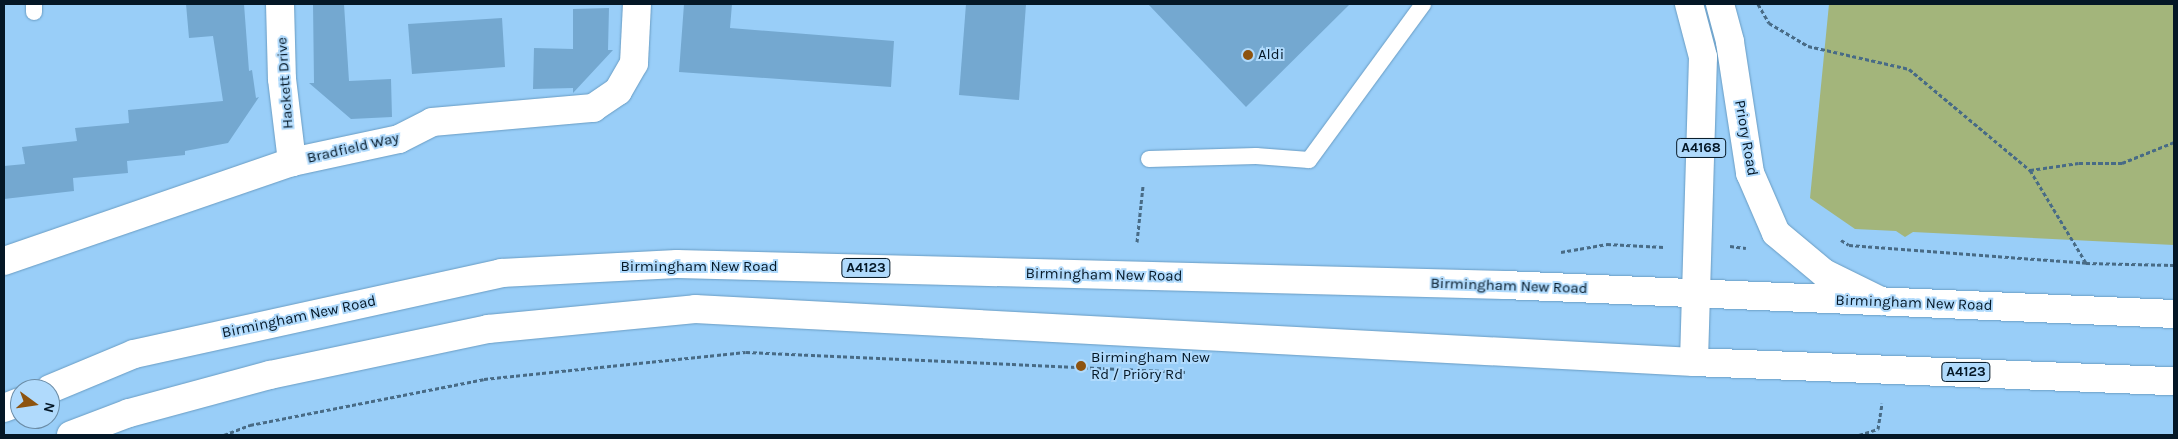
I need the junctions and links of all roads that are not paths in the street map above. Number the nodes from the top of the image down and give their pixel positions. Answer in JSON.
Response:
{"nodes":[{"id":1,"x":280,"y":4,"type":"edge"},
{"id":2,"x":636,"y":4,"type":"edge"},
{"id":3,"x":1423,"y":4,"type":"edge"},
{"id":4,"x":1689,"y":4,"type":"edge"},
{"id":5,"x":1720,"y":4,"type":"edge"},
{"id":6,"x":1149,"y":159,"type":"dead end"},
{"id":7,"x":292,"y":162,"type":"junction"},
{"id":8,"x":4,"y":261,"type":"edge"},
{"id":9,"x":1698,"y":294,"type":"junction"},
{"id":10,"x":1881,"y":301,"type":"junction"},
{"id":11,"x":2174,"y":314,"type":"edge"},
{"id":12,"x":1694,"y":362,"type":"junction"},
{"id":13,"x":2174,"y":381,"type":"edge"},
{"id":14,"x":60,"y":385,"type":"edge"},
{"id":15,"x":72,"y":435,"type":"edge"}],
"edges":[{"from":1,"to":7,"type":"main road","name":"Hackett Drive"},
{"from":2,"to":7,"type":"main road","name":"Bradfield Way"},
{"from":3,"to":6,"type":"lane"},
{"from":4,"to":9,"type":"main road","number":"A4168"},
{"from":5,"to":10,"type":"main road","name":"Priory Road","number":"A4168"},
{"from":7,"to":8,"type":"main road","name":"Bradfield Way"},
{"from":9,"to":10,"type":"main road","name":"Birmingham New Road","number":"A4123"},
{"from":9,"to":12,"type":"main road","number":"A4168"},
{"from":9,"to":14,"type":"main road","name":"Birmingham New Road","number":"A4123"},
{"from":10,"to":11,"type":"main road","name":"Birmingham New Road","number":"A4123"},
{"from":12,"to":13,"type":"main road","number":"A4123"},
{"from":12,"to":15,"type":"main road","number":"A4123"}]}
